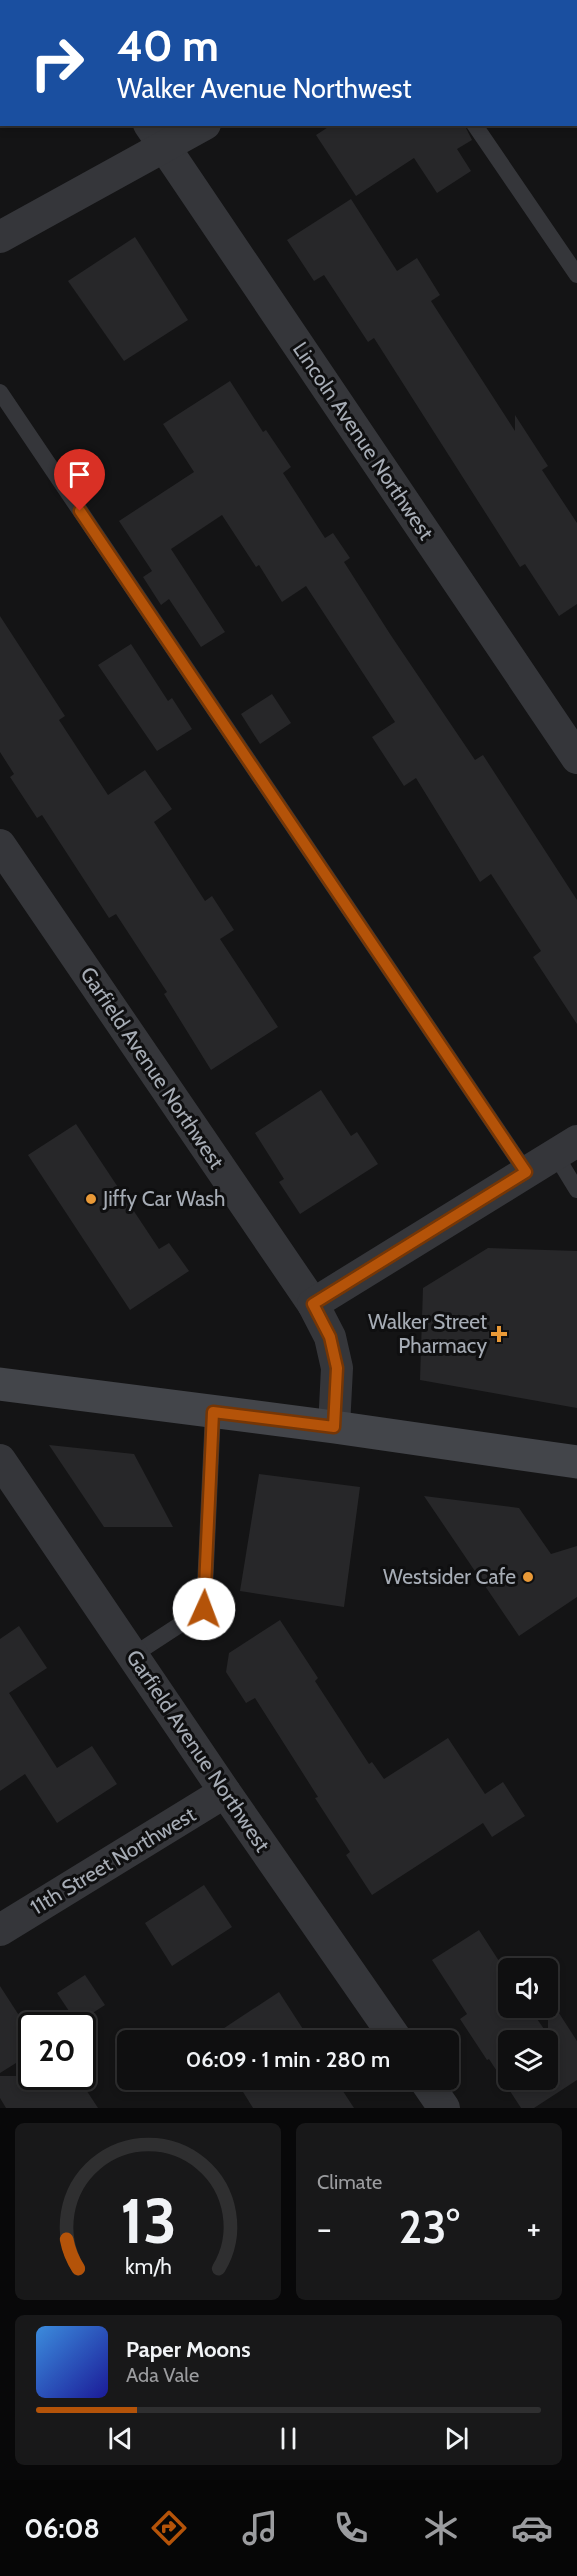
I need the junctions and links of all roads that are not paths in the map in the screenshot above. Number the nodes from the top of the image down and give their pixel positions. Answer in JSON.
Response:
{"nodes":[{"id":1,"x":197,"y":126,"type":"edge"},
{"id":2,"x":475,"y":126,"type":"edge"},
{"id":3,"x":157,"y":136,"type":"edge"},
{"id":4,"x":0,"y":237,"type":"edge"},
{"id":5,"x":577,"y":274,"type":"edge"},
{"id":6,"x":0,"y":392,"type":"edge"},
{"id":7,"x":577,"y":758,"type":"edge"},
{"id":8,"x":0,"y":845,"type":"edge"},
{"id":9,"x":566,"y":1147,"type":"edge"},
{"id":10,"x":526,"y":1172,"type":"junction"},
{"id":11,"x":577,"y":1190,"type":"edge"},
{"id":12,"x":313,"y":1304,"type":"junction"},
{"id":13,"x":0,"y":1384,"type":"edge"},
{"id":14,"x":213,"y":1412,"type":"junction"},
{"id":15,"x":334,"y":1427,"type":"junction"},
{"id":16,"x":0,"y":1461,"type":"edge"},
{"id":17,"x":577,"y":1462,"type":"edge"},
{"id":18,"x":132,"y":1656,"type":"junction"},
{"id":19,"x":225,"y":1792,"type":"junction"},
{"id":20,"x":0,"y":1930,"type":"edge"},
{"id":21,"x":390,"y":2030,"type":"edge"},
{"id":22,"x":432,"y":2090,"type":"edge"},
{"id":23,"x":444,"y":2108,"type":"edge"}],
"edges":[{"from":1,"to":3,"type":"street"},
{"from":2,"to":5,"type":"lane"},
{"from":3,"to":4,"type":"street"},
{"from":3,"to":7,"type":"street","name":"Lincoln Avenue Northwest"},
{"from":6,"to":10,"type":"lane"},
{"from":8,"to":12,"type":"street","name":"Garfield Avenue Northwest"},
{"from":9,"to":10,"type":"street"},
{"from":9,"to":11,"type":"lane"},
{"from":10,"to":12,"type":"street"},
{"from":12,"to":15,"type":"street","name":"Garfield Avenue Northwest"},
{"from":13,"to":14,"type":"main road"},
{"from":14,"to":15,"type":"main road"},
{"from":14,"to":18,"type":"lane"},
{"from":15,"to":17,"type":"main road"},
{"from":16,"to":18,"type":"street","name":"Garfield Avenue Northwest"},
{"from":18,"to":19,"type":"street","name":"Garfield Avenue Northwest"},
{"from":19,"to":20,"type":"street","name":"11th Street Northwest"},
{"from":19,"to":21,"type":"street","name":"Garfield Avenue Northwest"},
{"from":22,"to":23,"type":"street"}]}
